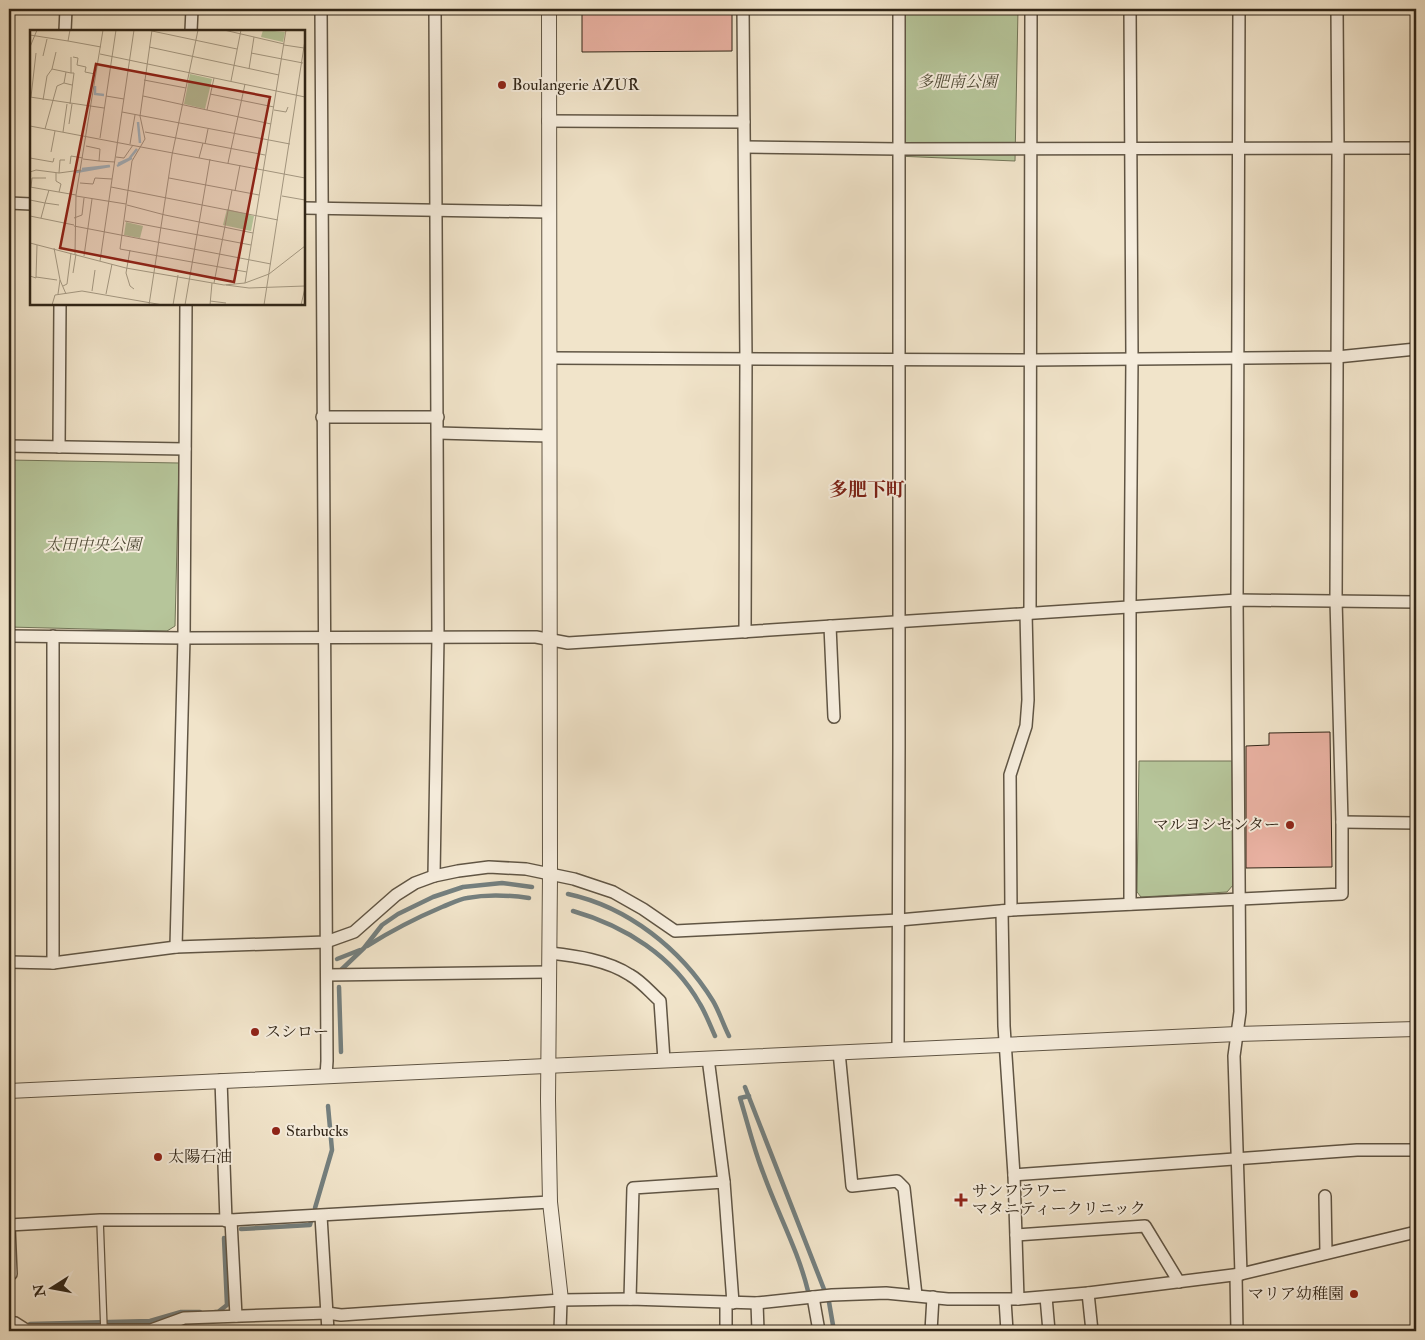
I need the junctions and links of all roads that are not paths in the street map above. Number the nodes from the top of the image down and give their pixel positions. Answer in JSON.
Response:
{"nodes":[{"id":1,"x":66,"y":9,"type":"edge"},
{"id":2,"x":192,"y":9,"type":"edge"},
{"id":3,"x":321,"y":9,"type":"edge"},
{"id":4,"x":435,"y":9,"type":"edge"},
{"id":5,"x":549,"y":9,"type":"edge"},
{"id":6,"x":743,"y":9,"type":"edge"},
{"id":7,"x":899,"y":9,"type":"edge"},
{"id":8,"x":1032,"y":9,"type":"edge"},
{"id":9,"x":1130,"y":9,"type":"edge"},
{"id":10,"x":1239,"y":9,"type":"edge"},
{"id":11,"x":1337,"y":9,"type":"edge"},
{"id":12,"x":65,"y":30,"type":"edge"},
{"id":13,"x":192,"y":30,"type":"edge"},
{"id":14,"x":548,"y":121,"type":"junction"},
{"id":15,"x":744,"y":122,"type":"junction"},
{"id":16,"x":745,"y":147,"type":"junction"},
{"id":17,"x":1130,"y":148,"type":"junction"},
{"id":18,"x":1416,"y":148,"type":"edge"},
{"id":19,"x":899,"y":149,"type":"junction"},
{"id":20,"x":1031,"y":149,"type":"junction"},
{"id":21,"x":1338,"y":149,"type":"junction"},
{"id":22,"x":1238,"y":150,"type":"junction"},
{"id":23,"x":9,"y":203,"type":"edge"},
{"id":24,"x":30,"y":204,"type":"edge"},
{"id":25,"x":305,"y":208,"type":"edge"},
{"id":26,"x":320,"y":209,"type":"junction"},
{"id":27,"x":435,"y":210,"type":"junction"},
{"id":28,"x":548,"y":212,"type":"junction"},
{"id":29,"x":60,"y":305,"type":"edge"},
{"id":30,"x":186,"y":305,"type":"edge"},
{"id":31,"x":1416,"y":349,"type":"edge"},
{"id":32,"x":1337,"y":357,"type":"junction"},
{"id":33,"x":550,"y":358,"type":"junction"},
{"id":34,"x":1132,"y":358,"type":"junction"},
{"id":35,"x":1238,"y":358,"type":"junction"},
{"id":36,"x":746,"y":359,"type":"junction"},
{"id":37,"x":899,"y":359,"type":"junction"},
{"id":38,"x":1031,"y":360,"type":"junction"},
{"id":39,"x":322,"y":417,"type":"junction"},
{"id":40,"x":438,"y":417,"type":"junction"},
{"id":41,"x":438,"y":434,"type":"junction"},
{"id":42,"x":550,"y":436,"type":"junction"},
{"id":43,"x":9,"y":446,"type":"edge"},
{"id":44,"x":59,"y":447,"type":"junction"},
{"id":45,"x":185,"y":449,"type":"junction"},
{"id":46,"x":1236,"y":600,"type":"junction"},
{"id":47,"x":1336,"y":600,"type":"junction"},
{"id":48,"x":1416,"y":602,"type":"edge"},
{"id":49,"x":1130,"y":606,"type":"junction"},
{"id":50,"x":1028,"y":613,"type":"junction"},
{"id":51,"x":900,"y":621,"type":"junction"},
{"id":52,"x":830,"y":626,"type":"junction"},
{"id":53,"x":745,"y":632,"type":"junction"},
{"id":54,"x":9,"y":636,"type":"edge"},
{"id":55,"x":53,"y":636,"type":"junction"},
{"id":56,"x":326,"y":637,"type":"junction"},
{"id":57,"x":438,"y":637,"type":"junction"},
{"id":58,"x":184,"y":638,"type":"junction"},
{"id":59,"x":551,"y":640,"type":"junction"},
{"id":60,"x":834,"y":717,"type":"dead end"},
{"id":61,"x":1342,"y":822,"type":"junction"},
{"id":62,"x":1416,"y":822,"type":"edge"},
{"id":63,"x":550,"y":875,"type":"junction"},
{"id":64,"x":434,"y":876,"type":"junction"},
{"id":65,"x":1239,"y":899,"type":"junction"},
{"id":66,"x":1130,"y":904,"type":"junction"},
{"id":67,"x":1007,"y":910,"type":"junction"},
{"id":68,"x":899,"y":920,"type":"junction"},
{"id":69,"x":326,"y":942,"type":"junction"},
{"id":70,"x":176,"y":947,"type":"junction"},
{"id":71,"x":550,"y":953,"type":"junction"},
{"id":72,"x":9,"y":962,"type":"edge"},
{"id":73,"x":54,"y":963,"type":"junction"},
{"id":74,"x":549,"y":972,"type":"junction"},
{"id":75,"x":327,"y":975,"type":"junction"},
{"id":76,"x":1416,"y":1029,"type":"edge"},
{"id":77,"x":1237,"y":1034,"type":"junction"},
{"id":78,"x":1005,"y":1045,"type":"junction"},
{"id":79,"x":898,"y":1049,"type":"junction"},
{"id":80,"x":839,"y":1052,"type":"junction"},
{"id":81,"x":708,"y":1058,"type":"junction"},
{"id":82,"x":664,"y":1060,"type":"junction"},
{"id":83,"x":548,"y":1066,"type":"junction"},
{"id":84,"x":326,"y":1076,"type":"junction"},
{"id":85,"x":221,"y":1080,"type":"junction"},
{"id":86,"x":9,"y":1091,"type":"edge"},
{"id":87,"x":1416,"y":1150,"type":"edge"},
{"id":88,"x":1238,"y":1158,"type":"junction"},
{"id":89,"x":1014,"y":1175,"type":"junction"},
{"id":90,"x":724,"y":1182,"type":"junction"},
{"id":91,"x":1325,"y":1196,"type":"dead end"},
{"id":92,"x":550,"y":1202,"type":"junction"},
{"id":93,"x":320,"y":1216,"type":"junction"},
{"id":94,"x":100,"y":1220,"type":"junction"},
{"id":95,"x":229,"y":1220,"type":"junction"},
{"id":96,"x":9,"y":1225,"type":"edge"},
{"id":97,"x":1416,"y":1232,"type":"edge"},
{"id":98,"x":1016,"y":1235,"type":"junction"},
{"id":99,"x":1326,"y":1253,"type":"junction"},
{"id":100,"x":11,"y":1274,"type":"dead end"},
{"id":101,"x":1238,"y":1274,"type":"junction"},
{"id":102,"x":1179,"y":1282,"type":"junction"},
{"id":103,"x":1088,"y":1293,"type":"junction"},
{"id":104,"x":916,"y":1295,"type":"junction"},
{"id":105,"x":817,"y":1296,"type":"junction"},
{"id":106,"x":933,"y":1297,"type":"junction"},
{"id":107,"x":1046,"y":1297,"type":"junction"},
{"id":108,"x":630,"y":1299,"type":"junction"},
{"id":109,"x":1018,"y":1299,"type":"junction"},
{"id":110,"x":561,"y":1300,"type":"junction"},
{"id":111,"x":1005,"y":1300,"type":"junction"},
{"id":112,"x":729,"y":1303,"type":"junction"},
{"id":113,"x":757,"y":1303,"type":"junction"},
{"id":114,"x":326,"y":1312,"type":"junction"},
{"id":115,"x":236,"y":1316,"type":"junction"},
{"id":116,"x":9,"y":1322,"type":"edge"},
{"id":117,"x":104,"y":1329,"type":"edge"},
{"id":118,"x":78,"y":1331,"type":"edge"},
{"id":119,"x":328,"y":1331,"type":"edge"},
{"id":120,"x":560,"y":1331,"type":"edge"},
{"id":121,"x":726,"y":1331,"type":"edge"},
{"id":122,"x":758,"y":1331,"type":"edge"},
{"id":123,"x":819,"y":1331,"type":"edge"},
{"id":124,"x":931,"y":1331,"type":"edge"},
{"id":125,"x":1006,"y":1331,"type":"edge"},
{"id":126,"x":1049,"y":1331,"type":"edge"},
{"id":127,"x":1092,"y":1331,"type":"edge"},
{"id":128,"x":1237,"y":1331,"type":"edge"}],
"edges":[{"from":1,"to":12,"type":"street"},
{"from":2,"to":13,"type":"street"},
{"from":3,"to":26,"type":"street"},
{"from":4,"to":27,"type":"street"},
{"from":5,"to":14,"type":"street"},
{"from":6,"to":15,"type":"street"},
{"from":7,"to":19,"type":"street"},
{"from":8,"to":20,"type":"street"},
{"from":9,"to":17,"type":"street"},
{"from":10,"to":22,"type":"street"},
{"from":11,"to":21,"type":"street"},
{"from":14,"to":15,"type":"street"},
{"from":14,"to":28,"type":"street"},
{"from":15,"to":16,"type":"street"},
{"from":16,"to":19,"type":"street"},
{"from":16,"to":36,"type":"street"},
{"from":17,"to":20,"type":"street"},
{"from":17,"to":22,"type":"street"},
{"from":17,"to":34,"type":"street"},
{"from":18,"to":21,"type":"street"},
{"from":19,"to":20,"type":"street"},
{"from":19,"to":37,"type":"street"},
{"from":20,"to":38,"type":"street"},
{"from":21,"to":22,"type":"street"},
{"from":21,"to":32,"type":"street"},
{"from":22,"to":35,"type":"street"},
{"from":23,"to":24,"type":"street"},
{"from":25,"to":26,"type":"street"},
{"from":26,"to":27,"type":"street"},
{"from":26,"to":39,"type":"street"},
{"from":27,"to":28,"type":"street"},
{"from":27,"to":40,"type":"street"},
{"from":28,"to":33,"type":"street"},
{"from":29,"to":44,"type":"street"},
{"from":30,"to":45,"type":"street"},
{"from":31,"to":32,"type":"street"},
{"from":32,"to":35,"type":"street"},
{"from":32,"to":47,"type":"street"},
{"from":33,"to":36,"type":"street"},
{"from":33,"to":42,"type":"street"},
{"from":34,"to":35,"type":"street"},
{"from":34,"to":38,"type":"street"},
{"from":34,"to":49,"type":"street"},
{"from":35,"to":46,"type":"street"},
{"from":36,"to":37,"type":"street"},
{"from":36,"to":53,"type":"street"},
{"from":37,"to":38,"type":"street"},
{"from":37,"to":51,"type":"street"},
{"from":38,"to":50,"type":"street"},
{"from":39,"to":40,"type":"street"},
{"from":39,"to":56,"type":"street"},
{"from":40,"to":41,"type":"street"},
{"from":41,"to":42,"type":"street"},
{"from":41,"to":57,"type":"street"},
{"from":42,"to":59,"type":"street"},
{"from":43,"to":44,"type":"street"},
{"from":44,"to":45,"type":"street"},
{"from":45,"to":58,"type":"street"},
{"from":46,"to":47,"type":"street"},
{"from":46,"to":49,"type":"street"},
{"from":46,"to":65,"type":"street"},
{"from":47,"to":48,"type":"street"},
{"from":47,"to":61,"type":"street"},
{"from":49,"to":50,"type":"street"},
{"from":49,"to":66,"type":"street"},
{"from":50,"to":51,"type":"street"},
{"from":50,"to":67,"type":"street"},
{"from":51,"to":52,"type":"street"},
{"from":51,"to":68,"type":"street"},
{"from":52,"to":53,"type":"street"},
{"from":52,"to":60,"type":"street"},
{"from":53,"to":59,"type":"street"},
{"from":54,"to":55,"type":"street"},
{"from":55,"to":58,"type":"street"},
{"from":55,"to":73,"type":"street"},
{"from":56,"to":57,"type":"street"},
{"from":56,"to":58,"type":"street"},
{"from":56,"to":69,"type":"street"},
{"from":57,"to":59,"type":"street"},
{"from":57,"to":64,"type":"street"},
{"from":58,"to":70,"type":"street"},
{"from":59,"to":63,"type":"street"},
{"from":61,"to":62,"type":"street"},
{"from":61,"to":65,"type":"street"},
{"from":63,"to":64,"type":"street"},
{"from":63,"to":68,"type":"street"},
{"from":63,"to":71,"type":"street"},
{"from":64,"to":69,"type":"street"},
{"from":65,"to":66,"type":"street"},
{"from":65,"to":77,"type":"street"},
{"from":66,"to":67,"type":"street"},
{"from":67,"to":68,"type":"street"},
{"from":67,"to":78,"type":"street"},
{"from":68,"to":79,"type":"street"},
{"from":69,"to":70,"type":"street"},
{"from":69,"to":75,"type":"street"},
{"from":70,"to":73,"type":"street"},
{"from":71,"to":74,"type":"street"},
{"from":71,"to":82,"type":"street"},
{"from":72,"to":73,"type":"street"},
{"from":74,"to":75,"type":"street"},
{"from":74,"to":83,"type":"street"},
{"from":75,"to":84,"type":"street"},
{"from":76,"to":77,"type":"street"},
{"from":77,"to":78,"type":"street"},
{"from":77,"to":88,"type":"street"},
{"from":78,"to":79,"type":"street"},
{"from":78,"to":89,"type":"street"},
{"from":79,"to":80,"type":"street"},
{"from":80,"to":81,"type":"street"},
{"from":80,"to":104,"type":"street"},
{"from":81,"to":82,"type":"street"},
{"from":81,"to":90,"type":"street"},
{"from":82,"to":83,"type":"street"},
{"from":83,"to":84,"type":"street"},
{"from":83,"to":92,"type":"street"},
{"from":84,"to":85,"type":"street"},
{"from":85,"to":86,"type":"street"},
{"from":85,"to":95,"type":"street"},
{"from":87,"to":88,"type":"street"},
{"from":88,"to":89,"type":"street"},
{"from":88,"to":101,"type":"street"},
{"from":89,"to":98,"type":"street"},
{"from":90,"to":108,"type":"street"},
{"from":90,"to":112,"type":"street"},
{"from":91,"to":99,"type":"street"},
{"from":92,"to":93,"type":"street"},
{"from":92,"to":110,"type":"street"},
{"from":93,"to":95,"type":"street"},
{"from":93,"to":114,"type":"street"},
{"from":94,"to":95,"type":"street"},
{"from":94,"to":96,"type":"street"},
{"from":94,"to":117,"type":"lane"},
{"from":95,"to":115,"type":"street"},
{"from":96,"to":100,"type":"street"},
{"from":97,"to":99,"type":"street"},
{"from":98,"to":102,"type":"street"},
{"from":98,"to":109,"type":"street"},
{"from":99,"to":101,"type":"street"},
{"from":101,"to":102,"type":"street"},
{"from":101,"to":128,"type":"street"},
{"from":102,"to":103,"type":"street"},
{"from":103,"to":107,"type":"street"},
{"from":103,"to":127,"type":"street"},
{"from":104,"to":105,"type":"street"},
{"from":104,"to":106,"type":"street"},
{"from":105,"to":113,"type":"street"},
{"from":105,"to":123,"type":"street"},
{"from":106,"to":111,"type":"street"},
{"from":106,"to":124,"type":"street"},
{"from":107,"to":109,"type":"street"},
{"from":107,"to":126,"type":"street"},
{"from":108,"to":110,"type":"street"},
{"from":108,"to":112,"type":"street"},
{"from":109,"to":111,"type":"street"},
{"from":110,"to":114,"type":"street"},
{"from":110,"to":120,"type":"street"},
{"from":111,"to":125,"type":"street"},
{"from":112,"to":113,"type":"street"},
{"from":112,"to":121,"type":"street"},
{"from":113,"to":122,"type":"street"},
{"from":114,"to":115,"type":"street"},
{"from":114,"to":119,"type":"street"},
{"from":115,"to":117,"type":"street"},
{"from":116,"to":118,"type":"street"},
{"from":117,"to":118,"type":"street"}]}
